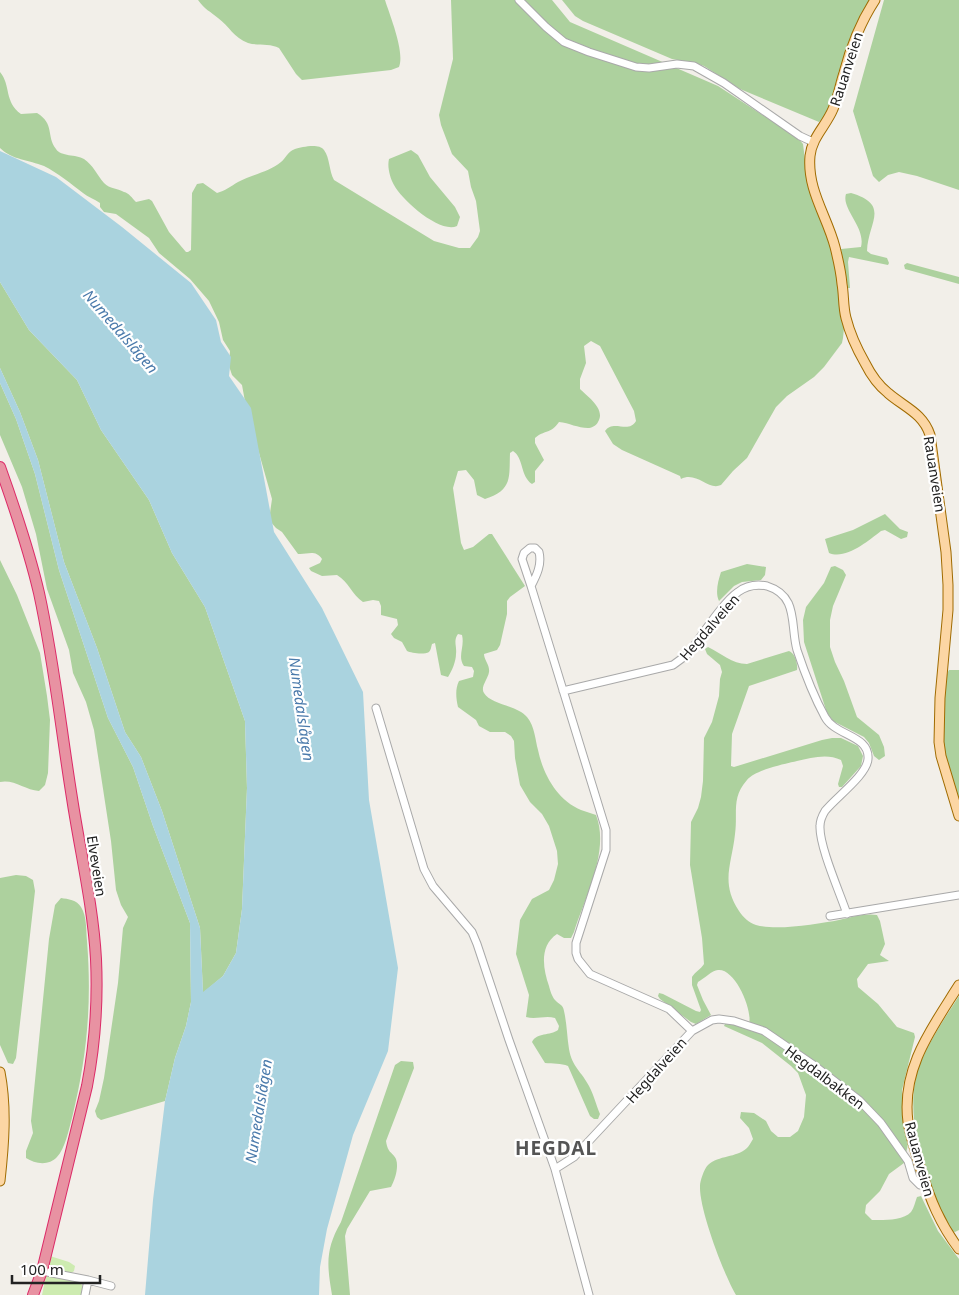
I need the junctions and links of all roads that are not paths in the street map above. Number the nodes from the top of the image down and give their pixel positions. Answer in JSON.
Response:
{"nodes":[{"id":1,"x":520,"y":0,"type":"edge"},
{"id":2,"x":875,"y":0,"type":"edge"},
{"id":3,"x":813,"y":142,"type":"junction"},
{"id":4,"x":0,"y":468,"type":"edge"},
{"id":5,"x":531,"y":586,"type":"junction"},
{"id":6,"x":563,"y":690,"type":"junction"},
{"id":7,"x":376,"y":708,"type":"dead end"},
{"id":8,"x":959,"y":816,"type":"edge"},
{"id":9,"x":959,"y":895,"type":"edge"},
{"id":10,"x":847,"y":914,"type":"junction"},
{"id":11,"x":830,"y":916,"type":"dead end"},
{"id":12,"x":959,"y":985,"type":"edge"},
{"id":13,"x":692,"y":1030,"type":"junction"},
{"id":14,"x":0,"y":1072,"type":"edge"},
{"id":15,"x":555,"y":1169,"type":"junction"},
{"id":16,"x":0,"y":1182,"type":"edge"},
{"id":17,"x":925,"y":1183,"type":"junction"},
{"id":18,"x":959,"y":1249,"type":"edge"},
{"id":19,"x":42,"y":1271,"type":"junction"},
{"id":20,"x":88,"y":1280,"type":"junction"},
{"id":21,"x":111,"y":1286,"type":"dead end"},
{"id":22,"x":33,"y":1295,"type":"edge"},
{"id":23,"x":39,"y":1295,"type":"edge"},
{"id":24,"x":85,"y":1295,"type":"edge"},
{"id":25,"x":589,"y":1295,"type":"edge"}],
"edges":[{"from":1,"to":3,"type":"street"},
{"from":2,"to":3,"type":"main road","name":"Rauanveien"},
{"from":3,"to":8,"type":"main road","name":"Rauanveien"},
{"from":4,"to":19,"type":"highway","name":"Elveveien"},
{"from":5,"to":5,"type":"street","name":"Hegdalveien"},
{"from":5,"to":6,"type":"street","name":"Hegdalveien"},
{"from":6,"to":10,"type":"street","name":"Hegdalveien"},
{"from":6,"to":13,"type":"street","name":"Hegdalveien"},
{"from":7,"to":15,"type":"street"},
{"from":9,"to":10,"type":"street"},
{"from":10,"to":11,"type":"street"},
{"from":12,"to":17,"type":"main road","name":"Rauanveien"},
{"from":13,"to":15,"type":"street","name":"Hegdalveien"},
{"from":13,"to":17,"type":"street","name":"Hegdalbakken"},
{"from":14,"to":16,"type":"main road"},
{"from":15,"to":25,"type":"street"},
{"from":17,"to":18,"type":"main road","name":"Rauanveien"},
{"from":19,"to":20,"type":"street"},
{"from":19,"to":22,"type":"highway","name":"Elveveien"},
{"from":19,"to":23,"type":"highway","name":"Elveveien"},
{"from":20,"to":21,"type":"street"},
{"from":20,"to":24,"type":"street"}]}
